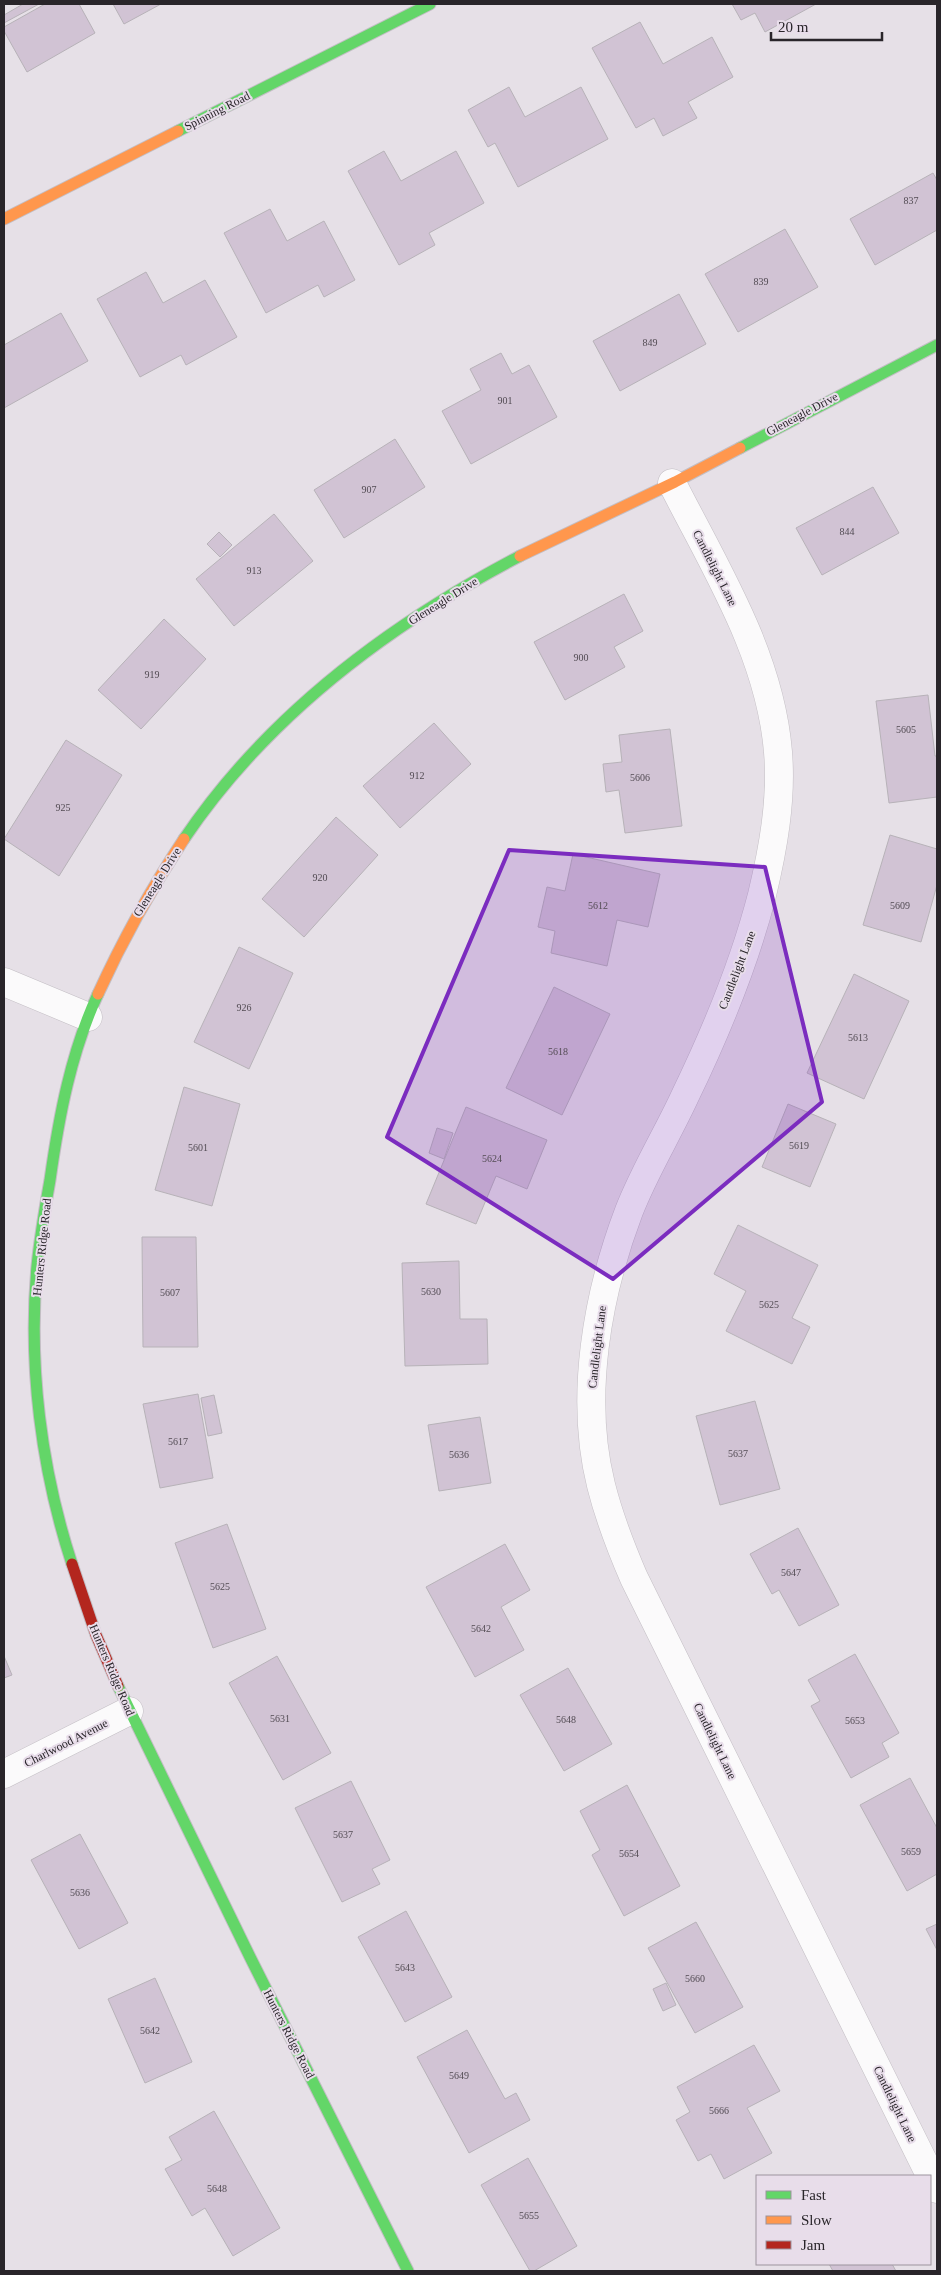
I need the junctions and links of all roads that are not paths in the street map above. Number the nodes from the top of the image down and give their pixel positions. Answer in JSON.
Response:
{"nodes":[{"id":1,"x":429,"y":4,"type":"edge"},
{"id":2,"x":4,"y":219,"type":"edge"},
{"id":3,"x":937,"y":345,"type":"edge"},
{"id":4,"x":672,"y":483,"type":"junction"},
{"id":5,"x":4,"y":982,"type":"edge"},
{"id":6,"x":88,"y":1017,"type":"junction"},
{"id":7,"x":129,"y":1711,"type":"junction"},
{"id":8,"x":4,"y":1774,"type":"edge"},
{"id":9,"x":930,"y":2175,"type":"edge"},
{"id":10,"x":931,"y":2177,"type":"edge"},
{"id":11,"x":937,"y":2189,"type":"edge"},
{"id":12,"x":408,"y":2271,"type":"edge"}],
"edges":[{"from":1,"to":2,"type":"street","name":"Spinning Road"},
{"from":3,"to":4,"type":"street","name":"Gleneagle Drive"},
{"from":4,"to":6,"type":"street","name":"Gleneagle Drive"},
{"from":4,"to":9,"type":"street","name":"Candlelight Lane"},
{"from":5,"to":6,"type":"street"},
{"from":6,"to":7,"type":"street","name":"Hunters Ridge Road"},
{"from":7,"to":8,"type":"street","name":"Charlwood Avenue"},
{"from":7,"to":12,"type":"street","name":"Hunters Ridge Road"},
{"from":10,"to":11,"type":"street","name":"Candlelight Lane"}]}
